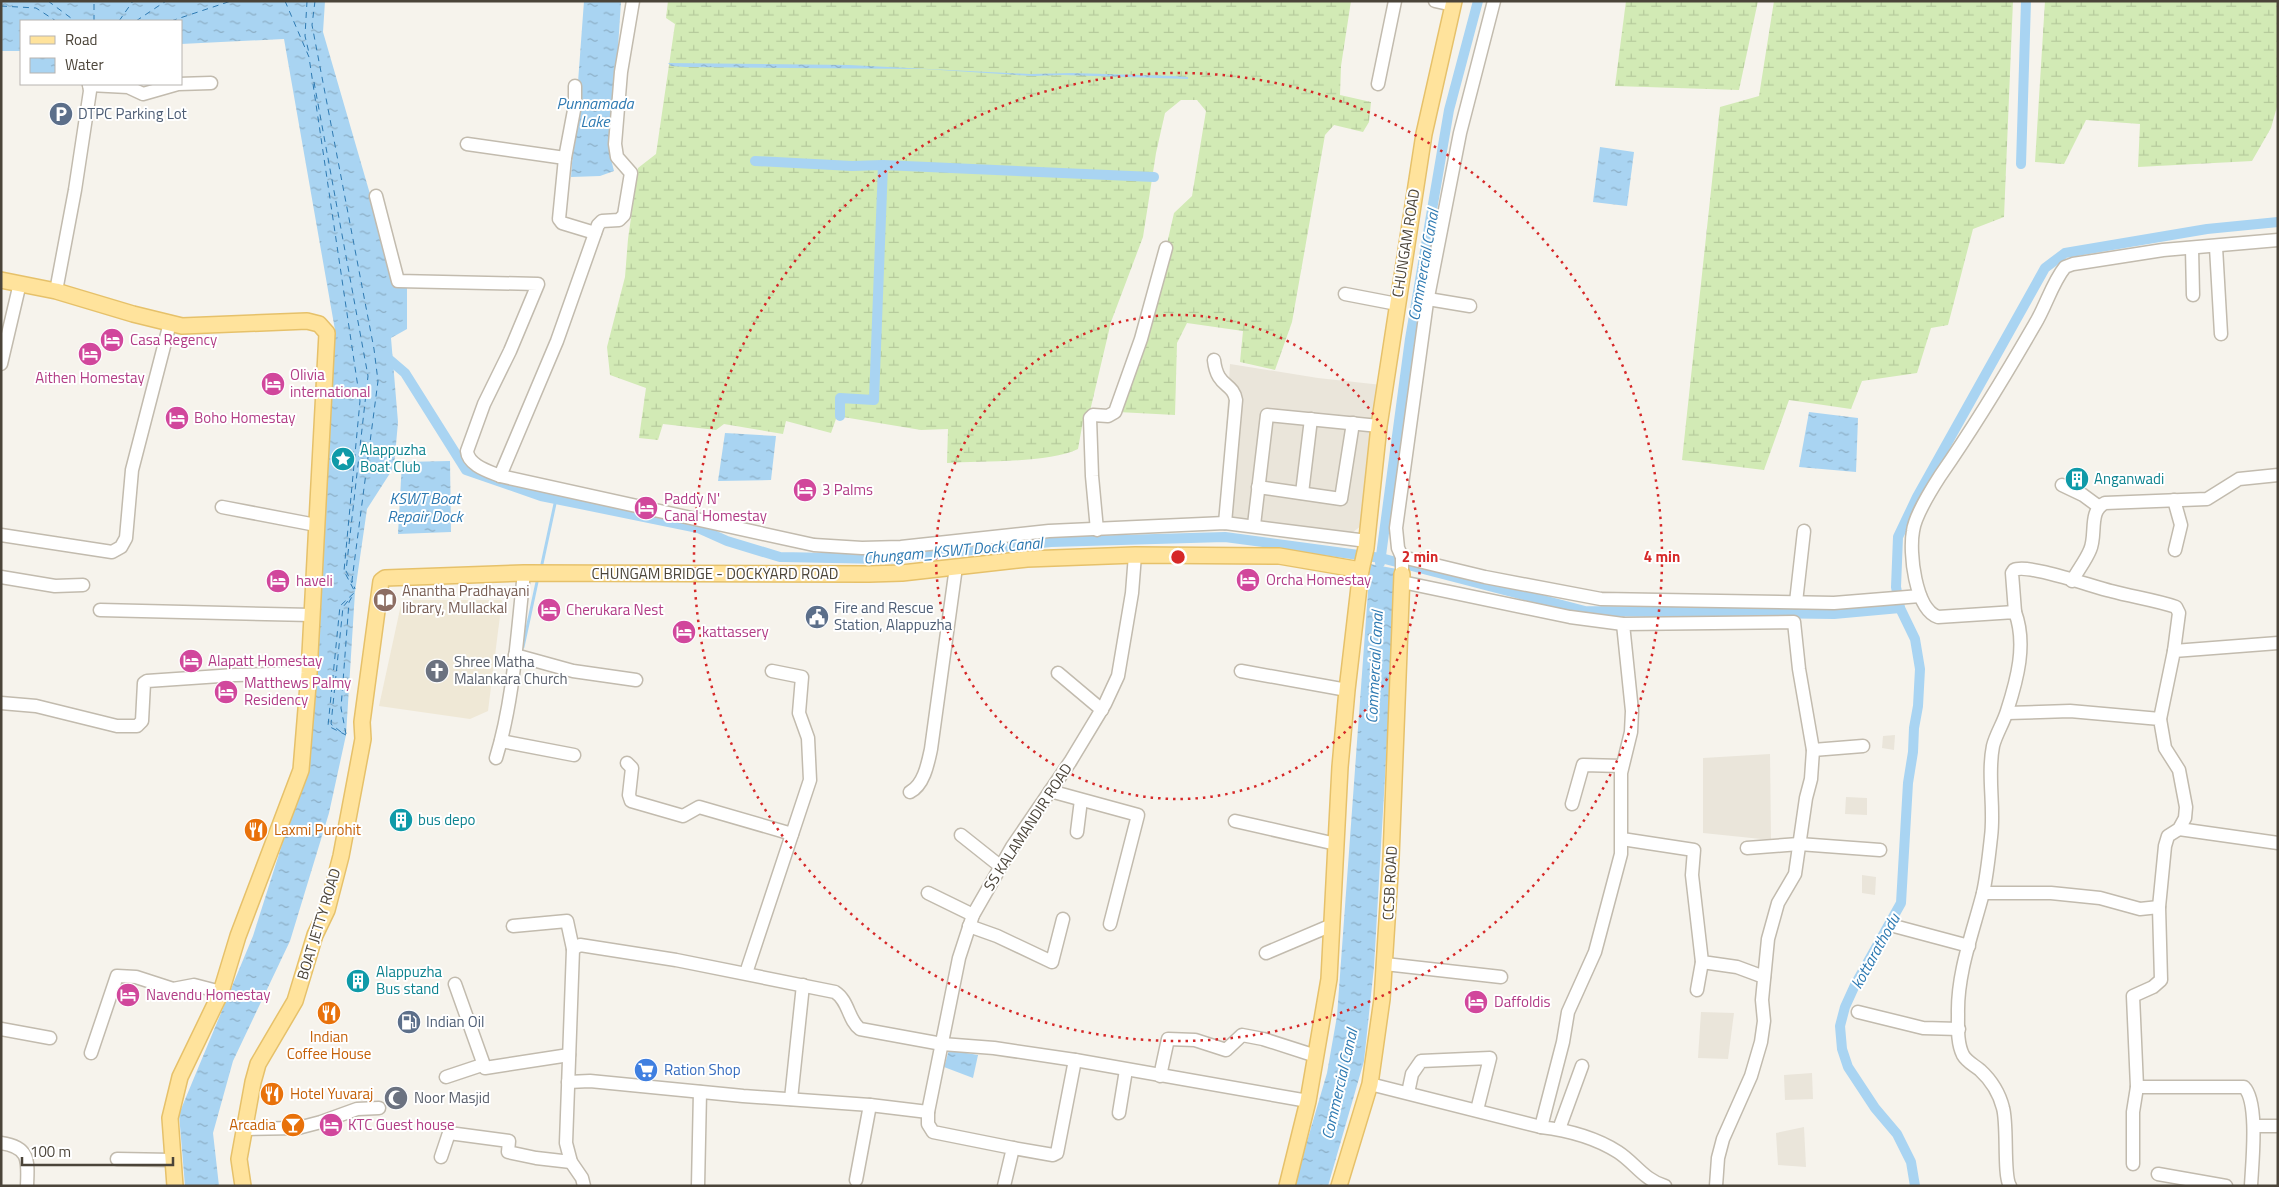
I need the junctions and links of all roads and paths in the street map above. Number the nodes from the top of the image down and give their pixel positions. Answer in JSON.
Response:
{"nodes":[{"id":1,"x":633,"y":1,"type":"edge"},
{"id":2,"x":1395,"y":1,"type":"edge"},
{"id":3,"x":1435,"y":1,"type":"edge"},
{"id":4,"x":1494,"y":1,"type":"edge"},
{"id":5,"x":1454,"y":3,"type":"edge"},
{"id":6,"x":211,"y":83,"type":"dead end"},
{"id":7,"x":182,"y":84,"type":"edge"},
{"id":8,"x":1378,"y":84,"type":"dead end"},
{"id":9,"x":89,"y":85,"type":"edge"},
{"id":10,"x":102,"y":85,"type":"edge"},
{"id":11,"x":174,"y":85,"type":"edge"},
{"id":12,"x":575,"y":86,"type":"dead end"},
{"id":13,"x":467,"y":144,"type":"dead end"},
{"id":14,"x":565,"y":158,"type":"junction"},
{"id":15,"x":376,"y":196,"type":"dead end"},
{"id":16,"x":595,"y":233,"type":"junction"},
{"id":17,"x":2278,"y":240,"type":"edge"},
{"id":18,"x":2216,"y":247,"type":"junction"},
{"id":19,"x":1166,"y":248,"type":"dead end"},
{"id":20,"x":2192,"y":248,"type":"junction"},
{"id":21,"x":1,"y":280,"type":"edge"},
{"id":22,"x":20,"y":283,"type":"junction"},
{"id":23,"x":56,"y":291,"type":"junction"},
{"id":24,"x":1345,"y":294,"type":"dead end"},
{"id":25,"x":2193,"y":295,"type":"dead end"},
{"id":26,"x":1428,"y":299,"type":"junction"},
{"id":27,"x":1397,"y":304,"type":"junction"},
{"id":28,"x":1470,"y":306,"type":"dead end"},
{"id":29,"x":170,"y":323,"type":"junction"},
{"id":30,"x":2221,"y":334,"type":"dead end"},
{"id":31,"x":1214,"y":360,"type":"dead end"},
{"id":32,"x":1,"y":364,"type":"edge"},
{"id":33,"x":1311,"y":419,"type":"junction"},
{"id":34,"x":1352,"y":423,"type":"junction"},
{"id":35,"x":1379,"y":426,"type":"junction"},
{"id":36,"x":2278,"y":475,"type":"edge"},
{"id":37,"x":500,"y":476,"type":"junction"},
{"id":38,"x":2062,"y":485,"type":"dead end"},
{"id":39,"x":1258,"y":487,"type":"junction"},
{"id":40,"x":1302,"y":493,"type":"junction"},
{"id":41,"x":2174,"y":500,"type":"junction"},
{"id":42,"x":2098,"y":506,"type":"junction"},
{"id":43,"x":222,"y":507,"type":"dead end"},
{"id":44,"x":1226,"y":523,"type":"junction"},
{"id":45,"x":316,"y":525,"type":"junction"},
{"id":46,"x":1254,"y":525,"type":"junction"},
{"id":47,"x":1097,"y":530,"type":"junction"},
{"id":48,"x":1804,"y":531,"type":"dead end"},
{"id":49,"x":1,"y":536,"type":"edge"},
{"id":50,"x":2175,"y":550,"type":"dead end"},
{"id":51,"x":1365,"y":554,"type":"junction"},
{"id":52,"x":1135,"y":555,"type":"junction"},
{"id":53,"x":956,"y":567,"type":"junction"},
{"id":54,"x":1402,"y":568,"type":"junction"},
{"id":55,"x":524,"y":573,"type":"junction"},
{"id":56,"x":1,"y":577,"type":"edge"},
{"id":57,"x":2072,"y":580,"type":"junction"},
{"id":58,"x":83,"y":585,"type":"dead end"},
{"id":59,"x":379,"y":594,"type":"joint"},
{"id":60,"x":1918,"y":596,"type":"junction"},
{"id":61,"x":1796,"y":602,"type":"junction"},
{"id":62,"x":100,"y":610,"type":"dead end"},
{"id":63,"x":2015,"y":612,"type":"junction"},
{"id":64,"x":312,"y":615,"type":"junction"},
{"id":65,"x":1623,"y":624,"type":"junction"},
{"id":66,"x":2278,"y":643,"type":"edge"},
{"id":67,"x":2174,"y":651,"type":"junction"},
{"id":68,"x":515,"y":655,"type":"junction"},
{"id":69,"x":772,"y":671,"type":"dead end"},
{"id":70,"x":1241,"y":672,"type":"dead end"},
{"id":71,"x":309,"y":673,"type":"junction"},
{"id":72,"x":1058,"y":673,"type":"dead end"},
{"id":73,"x":636,"y":680,"type":"dead end"},
{"id":74,"x":1347,"y":690,"type":"junction"},
{"id":75,"x":1,"y":703,"type":"edge"},
{"id":76,"x":1102,"y":710,"type":"junction"},
{"id":77,"x":2007,"y":713,"type":"junction"},
{"id":78,"x":2160,"y":719,"type":"junction"},
{"id":79,"x":501,"y":741,"type":"junction"},
{"id":80,"x":1863,"y":746,"type":"dead end"},
{"id":81,"x":1813,"y":750,"type":"junction"},
{"id":82,"x":574,"y":755,"type":"dead end"},
{"id":83,"x":496,"y":758,"type":"dead end"},
{"id":84,"x":627,"y":763,"type":"dead end"},
{"id":85,"x":1622,"y":766,"type":"junction"},
{"id":86,"x":1050,"y":791,"type":"junction"},
{"id":87,"x":910,"y":792,"type":"dead end"},
{"id":88,"x":1081,"y":800,"type":"junction"},
{"id":89,"x":1572,"y":804,"type":"dead end"},
{"id":90,"x":1235,"y":821,"type":"dead end"},
{"id":91,"x":2179,"y":829,"type":"junction"},
{"id":92,"x":1077,"y":832,"type":"dead end"},
{"id":93,"x":792,"y":834,"type":"junction"},
{"id":94,"x":961,"y":835,"type":"dead end"},
{"id":95,"x":1622,"y":839,"type":"junction"},
{"id":96,"x":2278,"y":843,"type":"edge"},
{"id":97,"x":1336,"y":844,"type":"junction"},
{"id":98,"x":1799,"y":844,"type":"junction"},
{"id":99,"x":1747,"y":848,"type":"dead end"},
{"id":100,"x":1880,"y":850,"type":"dead end"},
{"id":101,"x":1000,"y":866,"type":"junction"},
{"id":102,"x":1983,"y":892,"type":"junction"},
{"id":103,"x":928,"y":894,"type":"dead end"},
{"id":104,"x":2159,"y":907,"type":"junction"},
{"id":105,"x":1063,"y":919,"type":"dead end"},
{"id":106,"x":971,"y":920,"type":"junction"},
{"id":107,"x":1110,"y":924,"type":"dead end"},
{"id":108,"x":513,"y":926,"type":"dead end"},
{"id":109,"x":1332,"y":926,"type":"junction"},
{"id":110,"x":1894,"y":926,"type":"dead end"},
{"id":111,"x":1969,"y":946,"type":"junction"},
{"id":112,"x":573,"y":950,"type":"junction"},
{"id":113,"x":1266,"y":953,"type":"dead end"},
{"id":114,"x":1702,"y":962,"type":"junction"},
{"id":115,"x":1385,"y":964,"type":"junction"},
{"id":116,"x":746,"y":973,"type":"junction"},
{"id":117,"x":1501,"y":977,"type":"dead end"},
{"id":118,"x":1764,"y":978,"type":"junction"},
{"id":119,"x":454,"y":984,"type":"dead end"},
{"id":120,"x":802,"y":985,"type":"junction"},
{"id":121,"x":1696,"y":990,"type":"dead end"},
{"id":122,"x":221,"y":992,"type":"junction"},
{"id":123,"x":1858,"y":1012,"type":"dead end"},
{"id":124,"x":1,"y":1029,"type":"edge"},
{"id":125,"x":1959,"y":1029,"type":"junction"},
{"id":126,"x":50,"y":1038,"type":"dead end"},
{"id":127,"x":942,"y":1044,"type":"junction"},
{"id":128,"x":91,"y":1053,"type":"dead end"},
{"id":129,"x":569,"y":1055,"type":"junction"},
{"id":130,"x":1316,"y":1056,"type":"junction"},
{"id":131,"x":1075,"y":1060,"type":"junction"},
{"id":132,"x":482,"y":1066,"type":"junction"},
{"id":133,"x":1582,"y":1066,"type":"dead end"},
{"id":134,"x":1126,"y":1070,"type":"junction"},
{"id":135,"x":1160,"y":1076,"type":"junction"},
{"id":136,"x":446,"y":1077,"type":"dead end"},
{"id":137,"x":568,"y":1082,"type":"junction"},
{"id":138,"x":1370,"y":1084,"type":"junction"},
{"id":139,"x":2136,"y":1087,"type":"junction"},
{"id":140,"x":700,"y":1092,"type":"junction"},
{"id":141,"x":1408,"y":1094,"type":"junction"},
{"id":142,"x":791,"y":1099,"type":"junction"},
{"id":143,"x":1308,"y":1101,"type":"junction"},
{"id":144,"x":870,"y":1104,"type":"junction"},
{"id":145,"x":380,"y":1108,"type":"dead end"},
{"id":146,"x":1477,"y":1110,"type":"junction"},
{"id":147,"x":928,"y":1112,"type":"junction"},
{"id":148,"x":1119,"y":1113,"type":"dead end"},
{"id":149,"x":2254,"y":1126,"type":"junction"},
{"id":150,"x":2278,"y":1126,"type":"edge"},
{"id":151,"x":1540,"y":1127,"type":"junction"},
{"id":152,"x":243,"y":1128,"type":"junction"},
{"id":153,"x":1559,"y":1129,"type":"junction"},
{"id":154,"x":1,"y":1143,"type":"edge"},
{"id":155,"x":1013,"y":1148,"type":"junction"},
{"id":156,"x":441,"y":1158,"type":"dead end"},
{"id":157,"x":117,"y":1159,"type":"dead end"},
{"id":158,"x":172,"y":1160,"type":"junction"},
{"id":159,"x":571,"y":1162,"type":"junction"},
{"id":160,"x":2133,"y":1164,"type":"dead end"},
{"id":161,"x":2158,"y":1174,"type":"dead end"},
{"id":162,"x":856,"y":1180,"type":"dead end"},
{"id":163,"x":28,"y":1186,"type":"edge"},
{"id":164,"x":175,"y":1186,"type":"edge"},
{"id":165,"x":243,"y":1186,"type":"edge"},
{"id":166,"x":584,"y":1186,"type":"edge"},
{"id":167,"x":698,"y":1186,"type":"edge"},
{"id":168,"x":1004,"y":1186,"type":"edge"},
{"id":169,"x":1287,"y":1186,"type":"edge"},
{"id":170,"x":1339,"y":1186,"type":"edge"},
{"id":171,"x":1665,"y":1186,"type":"edge"},
{"id":172,"x":1716,"y":1186,"type":"edge"},
{"id":173,"x":2010,"y":1186,"type":"edge"},
{"id":174,"x":2226,"y":1186,"type":"edge"},
{"id":175,"x":2251,"y":1186,"type":"edge"}],
"edges":[{"from":1,"to":16,"type":"street"},
{"from":2,"to":8,"type":"street"},
{"from":3,"to":5,"type":"street"},
{"from":4,"to":26,"type":"street"},
{"from":5,"to":27,"type":"main road","name":"CHUNGAM ROAD"},
{"from":6,"to":7,"type":"street"},
{"from":9,"to":23,"type":"street"},
{"from":10,"to":11,"type":"street"},
{"from":12,"to":14,"type":"street"},
{"from":13,"to":14,"type":"street"},
{"from":14,"to":16,"type":"street"},
{"from":15,"to":37,"type":"street"},
{"from":16,"to":37,"type":"street"},
{"from":17,"to":18,"type":"street"},
{"from":18,"to":20,"type":"street"},
{"from":18,"to":30,"type":"street"},
{"from":19,"to":47,"type":"street"},
{"from":20,"to":25,"type":"street"},
{"from":20,"to":60,"type":"street"},
{"from":21,"to":22,"type":"main road"},
{"from":22,"to":23,"type":"main road"},
{"from":22,"to":32,"type":"street"},
{"from":23,"to":29,"type":"main road"},
{"from":24,"to":27,"type":"street"},
{"from":26,"to":28,"type":"street"},
{"from":26,"to":54,"type":"street"},
{"from":27,"to":35,"type":"main road","name":"CHUNGAM ROAD"},
{"from":29,"to":45,"type":"main road"},
{"from":29,"to":49,"type":"street"},
{"from":31,"to":44,"type":"street"},
{"from":33,"to":34,"type":"street"},
{"from":33,"to":39,"type":"street"},
{"from":33,"to":40,"type":"street"},
{"from":34,"to":35,"type":"street"},
{"from":34,"to":40,"type":"street"},
{"from":35,"to":51,"type":"main road","name":"CHUNGAM ROAD"},
{"from":36,"to":41,"type":"street"},
{"from":37,"to":47,"type":"street"},
{"from":38,"to":42,"type":"street"},
{"from":39,"to":40,"type":"street"},
{"from":39,"to":46,"type":"street"},
{"from":41,"to":42,"type":"street"},
{"from":41,"to":50,"type":"street"},
{"from":42,"to":57,"type":"street"},
{"from":43,"to":45,"type":"street"},
{"from":44,"to":46,"type":"street"},
{"from":44,"to":47,"type":"street"},
{"from":45,"to":64,"type":"main road"},
{"from":46,"to":51,"type":"street"},
{"from":48,"to":61,"type":"street"},
{"from":51,"to":52,"type":"main road","name":"CHUNGAM BRIDGE - DOCKYARD ROAD"},
{"from":51,"to":74,"type":"main road","name":"CHUNGAM ROAD"},
{"from":52,"to":53,"type":"main road","name":"CHUNGAM BRIDGE - DOCKYARD ROAD"},
{"from":52,"to":76,"type":"street","name":"SS KALAMANDIR ROAD"},
{"from":53,"to":55,"type":"main road","name":"CHUNGAM BRIDGE - DOCKYARD ROAD"},
{"from":53,"to":87,"type":"street"},
{"from":54,"to":61,"type":"street"},
{"from":54,"to":65,"type":"street"},
{"from":54,"to":115,"type":"main road","name":"CCSB ROAD"},
{"from":55,"to":59,"type":"main road","name":"CHUNGAM BRIDGE - DOCKYARD ROAD"},
{"from":55,"to":68,"type":"street"},
{"from":56,"to":58,"type":"street"},
{"from":57,"to":63,"type":"street"},
{"from":57,"to":67,"type":"street"},
{"from":59,"to":152,"type":"main road","name":"BOAT JETTY ROAD"},
{"from":60,"to":61,"type":"street"},
{"from":60,"to":63,"type":"street"},
{"from":62,"to":64,"type":"street"},
{"from":63,"to":77,"type":"street"},
{"from":64,"to":71,"type":"main road"},
{"from":65,"to":81,"type":"street"},
{"from":65,"to":85,"type":"street"},
{"from":66,"to":67,"type":"street"},
{"from":67,"to":78,"type":"street"},
{"from":68,"to":73,"type":"street"},
{"from":68,"to":79,"type":"street"},
{"from":69,"to":93,"type":"street"},
{"from":70,"to":74,"type":"street"},
{"from":71,"to":75,"type":"street"},
{"from":71,"to":122,"type":"main road"},
{"from":72,"to":76,"type":"street"},
{"from":74,"to":97,"type":"main road","name":"CHUNGAM ROAD"},
{"from":76,"to":86,"type":"street","name":"SS KALAMANDIR ROAD"},
{"from":77,"to":78,"type":"street"},
{"from":77,"to":102,"type":"street"},
{"from":78,"to":91,"type":"street"},
{"from":79,"to":82,"type":"street"},
{"from":79,"to":83,"type":"street"},
{"from":80,"to":81,"type":"street"},
{"from":81,"to":98,"type":"street"},
{"from":84,"to":93,"type":"street"},
{"from":85,"to":89,"type":"street"},
{"from":85,"to":95,"type":"street"},
{"from":86,"to":88,"type":"street"},
{"from":86,"to":101,"type":"street","name":"SS KALAMANDIR ROAD"},
{"from":88,"to":92,"type":"street"},
{"from":88,"to":107,"type":"street"},
{"from":90,"to":97,"type":"street"},
{"from":91,"to":96,"type":"street"},
{"from":91,"to":104,"type":"street"},
{"from":93,"to":116,"type":"street"},
{"from":94,"to":101,"type":"street"},
{"from":95,"to":114,"type":"street"},
{"from":95,"to":151,"type":"street"},
{"from":97,"to":109,"type":"main road","name":"CHUNGAM ROAD"},
{"from":98,"to":99,"type":"street"},
{"from":98,"to":100,"type":"street"},
{"from":98,"to":118,"type":"street"},
{"from":101,"to":106,"type":"street","name":"SS KALAMANDIR ROAD"},
{"from":102,"to":104,"type":"street"},
{"from":102,"to":111,"type":"street"},
{"from":103,"to":106,"type":"street"},
{"from":104,"to":139,"type":"street"},
{"from":105,"to":106,"type":"street"},
{"from":106,"to":127,"type":"street","name":"SS KALAMANDIR ROAD"},
{"from":108,"to":112,"type":"street"},
{"from":109,"to":113,"type":"street"},
{"from":109,"to":130,"type":"main road","name":"CHUNGAM ROAD"},
{"from":110,"to":111,"type":"street"},
{"from":111,"to":125,"type":"street"},
{"from":112,"to":116,"type":"street"},
{"from":112,"to":129,"type":"street"},
{"from":114,"to":118,"type":"street"},
{"from":114,"to":121,"type":"street"},
{"from":115,"to":117,"type":"street"},
{"from":115,"to":138,"type":"main road","name":"CCSB ROAD"},
{"from":116,"to":120,"type":"street"},
{"from":118,"to":172,"type":"street"},
{"from":119,"to":132,"type":"street"},
{"from":120,"to":127,"type":"street"},
{"from":120,"to":142,"type":"street"},
{"from":122,"to":128,"type":"street"},
{"from":122,"to":158,"type":"main road"},
{"from":123,"to":125,"type":"street"},
{"from":124,"to":126,"type":"street"},
{"from":125,"to":173,"type":"street"},
{"from":127,"to":131,"type":"street"},
{"from":127,"to":147,"type":"street","name":"SS KALAMANDIR ROAD"},
{"from":129,"to":132,"type":"street"},
{"from":129,"to":137,"type":"street"},
{"from":130,"to":135,"type":"street"},
{"from":130,"to":143,"type":"main road","name":"CHUNGAM ROAD"},
{"from":131,"to":134,"type":"street"},
{"from":131,"to":155,"type":"street"},
{"from":132,"to":136,"type":"street"},
{"from":133,"to":153,"type":"street"},
{"from":134,"to":135,"type":"street"},
{"from":134,"to":148,"type":"street"},
{"from":135,"to":143,"type":"street"},
{"from":137,"to":140,"type":"street"},
{"from":137,"to":159,"type":"street"},
{"from":138,"to":141,"type":"street"},
{"from":138,"to":170,"type":"main road","name":"CCSB ROAD"},
{"from":139,"to":149,"type":"street"},
{"from":139,"to":160,"type":"street"},
{"from":140,"to":142,"type":"street"},
{"from":140,"to":167,"type":"street"},
{"from":141,"to":146,"type":"street"},
{"from":141,"to":146,"type":"street"},
{"from":142,"to":144,"type":"street"},
{"from":143,"to":169,"type":"main road","name":"CHUNGAM ROAD"},
{"from":144,"to":147,"type":"street"},
{"from":144,"to":162,"type":"street"},
{"from":145,"to":152,"type":"street"},
{"from":146,"to":151,"type":"street"},
{"from":147,"to":155,"type":"street"},
{"from":149,"to":150,"type":"street"},
{"from":149,"to":175,"type":"street"},
{"from":151,"to":153,"type":"street"},
{"from":152,"to":165,"type":"main road","name":"BOAT JETTY ROAD"},
{"from":153,"to":171,"type":"street"},
{"from":154,"to":163,"type":"street"},
{"from":155,"to":168,"type":"street"},
{"from":156,"to":159,"type":"street"},
{"from":157,"to":158,"type":"street"},
{"from":158,"to":164,"type":"main road"},
{"from":159,"to":166,"type":"street"},
{"from":161,"to":174,"type":"street"}]}
